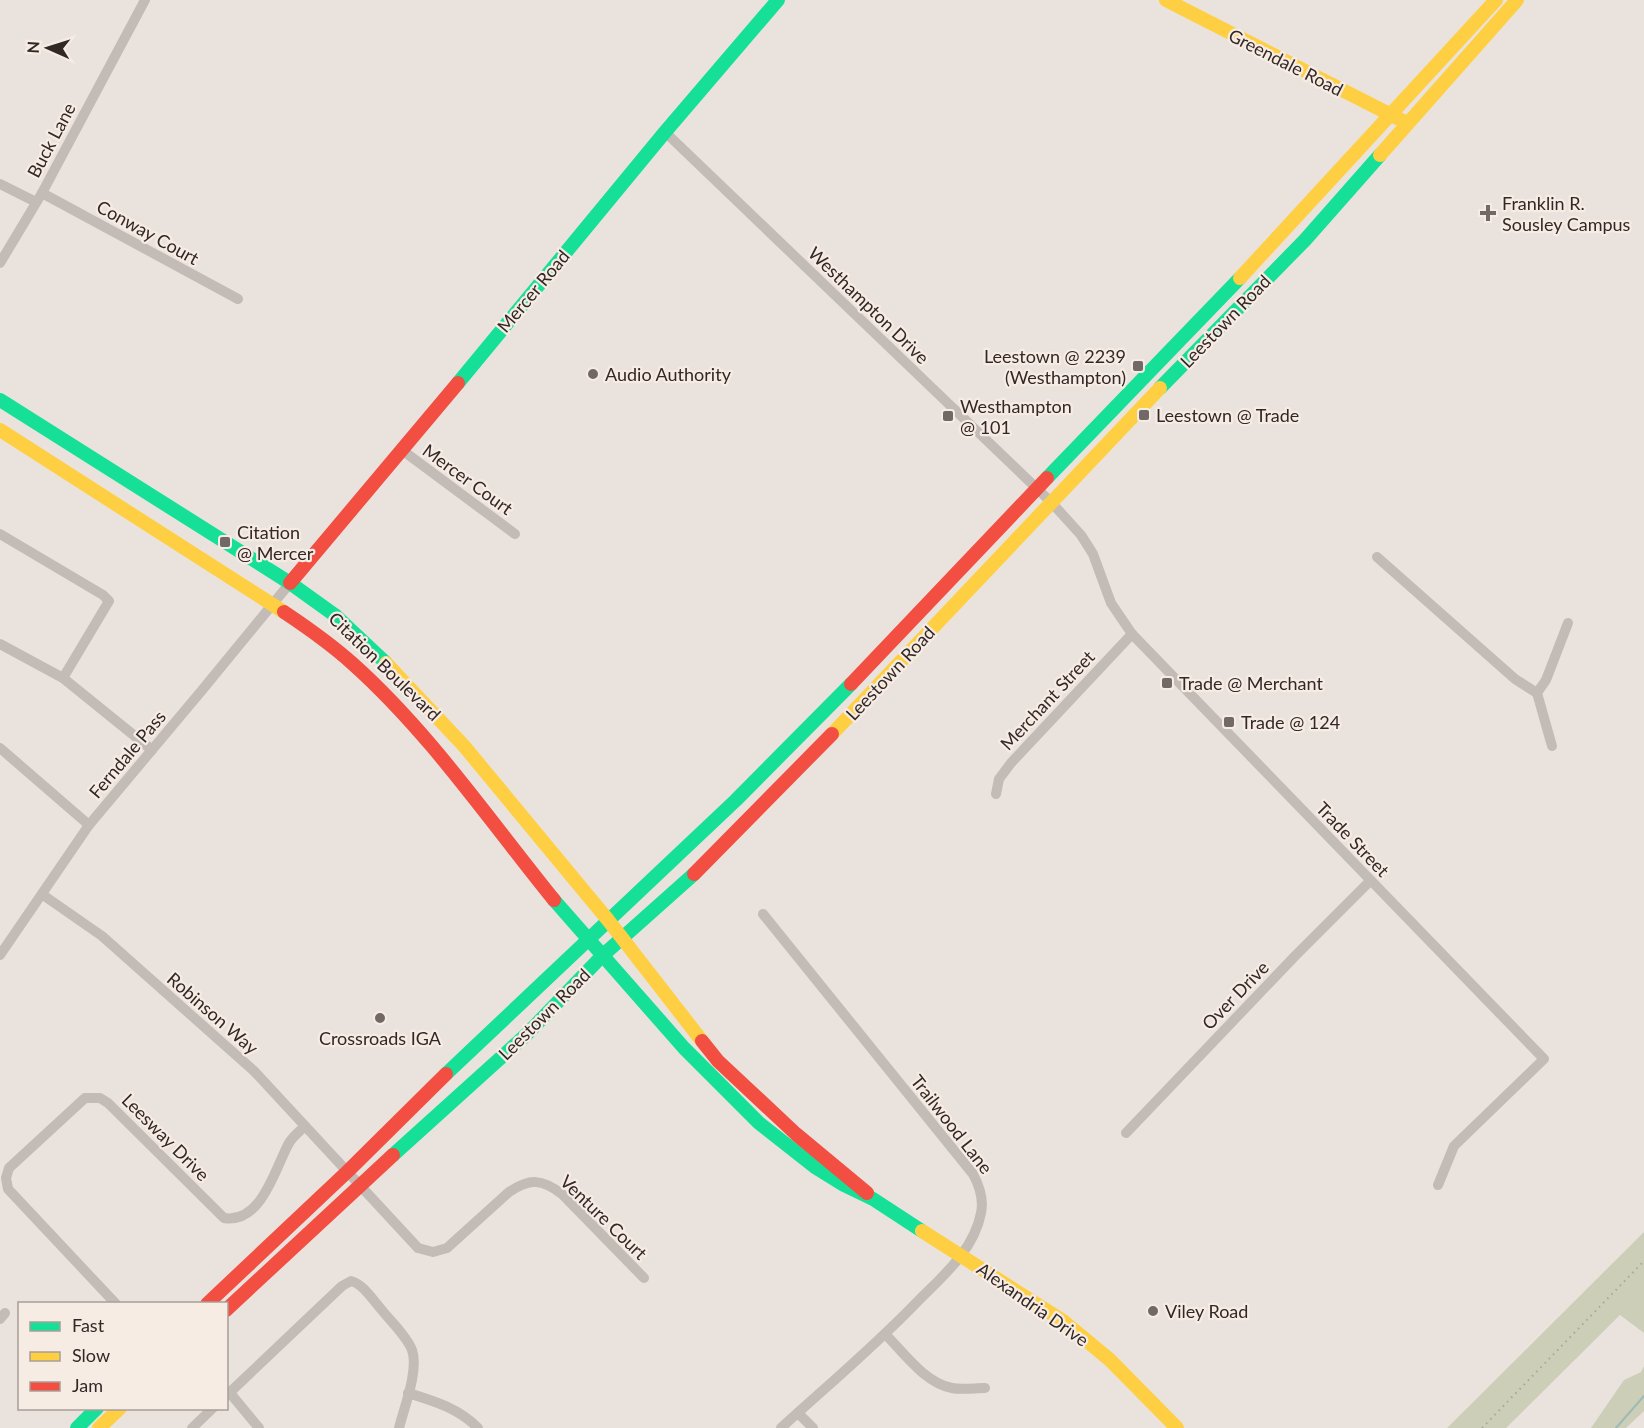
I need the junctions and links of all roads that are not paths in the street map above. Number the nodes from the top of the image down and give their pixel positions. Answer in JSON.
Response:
{"nodes":[{"id":1,"x":145,"y":0,"type":"edge"},
{"id":2,"x":778,"y":0,"type":"edge"},
{"id":3,"x":1166,"y":0,"type":"edge"},
{"id":4,"x":1496,"y":0,"type":"edge"},
{"id":5,"x":1517,"y":0,"type":"edge"},
{"id":6,"x":1389,"y":116,"type":"junction"},
{"id":7,"x":1407,"y":123,"type":"junction"},
{"id":8,"x":665,"y":132,"type":"junction"},
{"id":9,"x":0,"y":184,"type":"edge"},
{"id":10,"x":39,"y":197,"type":"junction"},
{"id":11,"x":0,"y":263,"type":"edge"},
{"id":12,"x":238,"y":300,"type":"dead end"},
{"id":13,"x":0,"y":400,"type":"edge"},
{"id":14,"x":0,"y":430,"type":"edge"},
{"id":15,"x":402,"y":450,"type":"junction"},
{"id":16,"x":1038,"y":490,"type":"junction"},
{"id":17,"x":1051,"y":502,"type":"junction"},
{"id":18,"x":0,"y":534,"type":"edge"},
{"id":19,"x":515,"y":534,"type":"dead end"},
{"id":20,"x":1377,"y":557,"type":"dead end"},
{"id":21,"x":290,"y":583,"type":"junction"},
{"id":22,"x":272,"y":603,"type":"junction"},
{"id":23,"x":1568,"y":623,"type":"dead end"},
{"id":24,"x":1132,"y":634,"type":"junction"},
{"id":25,"x":0,"y":644,"type":"edge"},
{"id":26,"x":63,"y":678,"type":"junction"},
{"id":27,"x":1537,"y":693,"type":"junction"},
{"id":28,"x":1552,"y":746,"type":"dead end"},
{"id":29,"x":0,"y":748,"type":"edge"},
{"id":30,"x":152,"y":750,"type":"junction"},
{"id":31,"x":996,"y":794,"type":"dead end"},
{"id":32,"x":89,"y":825,"type":"junction"},
{"id":33,"x":1370,"y":881,"type":"junction"},
{"id":34,"x":43,"y":895,"type":"junction"},
{"id":35,"x":763,"y":914,"type":"dead end"},
{"id":36,"x":608,"y":920,"type":"junction"},
{"id":37,"x":621,"y":938,"type":"junction"},
{"id":38,"x":587,"y":940,"type":"junction"},
{"id":39,"x":0,"y":955,"type":"edge"},
{"id":40,"x":602,"y":956,"type":"junction"},
{"id":41,"x":305,"y":1126,"type":"junction"},
{"id":42,"x":1126,"y":1133,"type":"dead end"},
{"id":43,"x":348,"y":1171,"type":"junction"},
{"id":44,"x":4,"y":1173,"type":"edge"},
{"id":45,"x":360,"y":1185,"type":"junction"},
{"id":46,"x":1438,"y":1185,"type":"dead end"},
{"id":47,"x":6,"y":1195,"type":"edge"},
{"id":48,"x":873,"y":1199,"type":"junction"},
{"id":49,"x":962,"y":1255,"type":"junction"},
{"id":50,"x":644,"y":1278,"type":"dead end"},
{"id":51,"x":114,"y":1302,"type":"edge"},
{"id":52,"x":209,"y":1302,"type":"edge"},
{"id":53,"x":228,"y":1308,"type":"edge"},
{"id":54,"x":886,"y":1335,"type":"junction"},
{"id":55,"x":985,"y":1388,"type":"dead end"},
{"id":56,"x":408,"y":1393,"type":"junction"},
{"id":57,"x":228,"y":1394,"type":"edge"},
{"id":58,"x":95,"y":1410,"type":"edge"},
{"id":59,"x":110,"y":1410,"type":"edge"},
{"id":60,"x":118,"y":1410,"type":"edge"},
{"id":61,"x":211,"y":1410,"type":"edge"},
{"id":62,"x":798,"y":1413,"type":"junction"},
{"id":63,"x":102,"y":1426,"type":"edge"},
{"id":64,"x":76,"y":1428,"type":"edge"},
{"id":65,"x":192,"y":1428,"type":"edge"},
{"id":66,"x":259,"y":1428,"type":"edge"},
{"id":67,"x":399,"y":1428,"type":"edge"},
{"id":68,"x":478,"y":1428,"type":"edge"},
{"id":69,"x":781,"y":1428,"type":"edge"},
{"id":70,"x":813,"y":1428,"type":"edge"},
{"id":71,"x":1177,"y":1428,"type":"edge"}],
"edges":[{"from":1,"to":10,"type":"street","name":"Buck Lane"},
{"from":2,"to":8,"type":"main road","name":"Mercer Road"},
{"from":3,"to":6,"type":"main road","name":"Greendale Road"},
{"from":4,"to":6,"type":"main road","name":"Leestown Road"},
{"from":5,"to":7,"type":"main road","name":"Leestown Road"},
{"from":6,"to":7,"type":"main road","name":"Greendale Road"},
{"from":6,"to":16,"type":"main road","name":"Leestown Road"},
{"from":7,"to":17,"type":"main road","name":"Leestown Road"},
{"from":8,"to":15,"type":"main road","name":"Mercer Road"},
{"from":8,"to":16,"type":"street","name":"Westhampton Drive"},
{"from":9,"to":10,"type":"street","name":"Conway Court"},
{"from":10,"to":11,"type":"street","name":"Buck Lane"},
{"from":10,"to":12,"type":"street","name":"Conway Court"},
{"from":13,"to":21,"type":"main road","name":"Citation Boulevard"},
{"from":14,"to":22,"type":"main road","name":"Citation Boulevard"},
{"from":15,"to":19,"type":"street","name":"Mercer Court"},
{"from":15,"to":21,"type":"main road","name":"Mercer Road"},
{"from":16,"to":17,"type":"street","name":"Westhampton Drive"},
{"from":16,"to":36,"type":"main road","name":"Leestown Road"},
{"from":17,"to":24,"type":"street","name":"Trade Street"},
{"from":17,"to":37,"type":"main road","name":"Leestown Road"},
{"from":18,"to":26,"type":"street"},
{"from":20,"to":27,"type":"street"},
{"from":21,"to":22,"type":"street","name":"Ferndale Pass"},
{"from":21,"to":36,"type":"main road","name":"Citation Boulevard"},
{"from":22,"to":30,"type":"street","name":"Ferndale Pass"},
{"from":22,"to":38,"type":"main road","name":"Citation Boulevard"},
{"from":23,"to":27,"type":"street"},
{"from":24,"to":31,"type":"street","name":"Merchant Street"},
{"from":24,"to":33,"type":"street","name":"Trade Street"},
{"from":25,"to":26,"type":"street"},
{"from":26,"to":30,"type":"street"},
{"from":27,"to":28,"type":"street"},
{"from":29,"to":32,"type":"street"},
{"from":30,"to":32,"type":"street","name":"Ferndale Pass"},
{"from":32,"to":34,"type":"street","name":"Ferndale Pass"},
{"from":33,"to":42,"type":"street","name":"Over Drive"},
{"from":33,"to":46,"type":"street","name":"Trade Street"},
{"from":34,"to":39,"type":"street","name":"Ferndale Pass"},
{"from":34,"to":41,"type":"street","name":"Robinson Way"},
{"from":35,"to":49,"type":"street","name":"Trailwood Lane"},
{"from":36,"to":37,"type":"main road","name":"Citation Boulevard"},
{"from":36,"to":38,"type":"main road","name":"Leestown Road"},
{"from":37,"to":40,"type":"main road","name":"Leestown Road"},
{"from":37,"to":48,"type":"main road","name":"Alexandria Drive"},
{"from":38,"to":40,"type":"main road","name":"Citation Boulevard"},
{"from":38,"to":43,"type":"main road","name":"Leestown Road"},
{"from":40,"to":45,"type":"main road","name":"Leestown Road"},
{"from":40,"to":48,"type":"main road","name":"Alexandria Drive"},
{"from":41,"to":43,"type":"street","name":"Robinson Way"},
{"from":41,"to":44,"type":"street","name":"Leesway Drive"},
{"from":43,"to":45,"type":"street","name":"Venture Court"},
{"from":43,"to":52,"type":"main road","name":"Leestown Road"},
{"from":44,"to":47,"type":"street","name":"Leesway Drive"},
{"from":45,"to":50,"type":"street","name":"Venture Court"},
{"from":45,"to":53,"type":"main road","name":"Leestown Road"},
{"from":47,"to":51,"type":"street","name":"Leesway Drive"},
{"from":48,"to":49,"type":"main road","name":"Alexandria Drive"},
{"from":49,"to":54,"type":"street","name":"Trailwood Lane"},
{"from":49,"to":71,"type":"main road","name":"Alexandria Drive"},
{"from":54,"to":55,"type":"street"},
{"from":54,"to":62,"type":"street","name":"Trailwood Lane"},
{"from":56,"to":57,"type":"street"},
{"from":56,"to":67,"type":"street"},
{"from":56,"to":68,"type":"street"},
{"from":57,"to":66,"type":"street"},
{"from":58,"to":64,"type":"main road"},
{"from":59,"to":63,"type":"main road"},
{"from":60,"to":63,"type":"main road"},
{"from":61,"to":65,"type":"street"},
{"from":62,"to":69,"type":"street","name":"Trailwood Lane"},
{"from":62,"to":70,"type":"street"}]}
